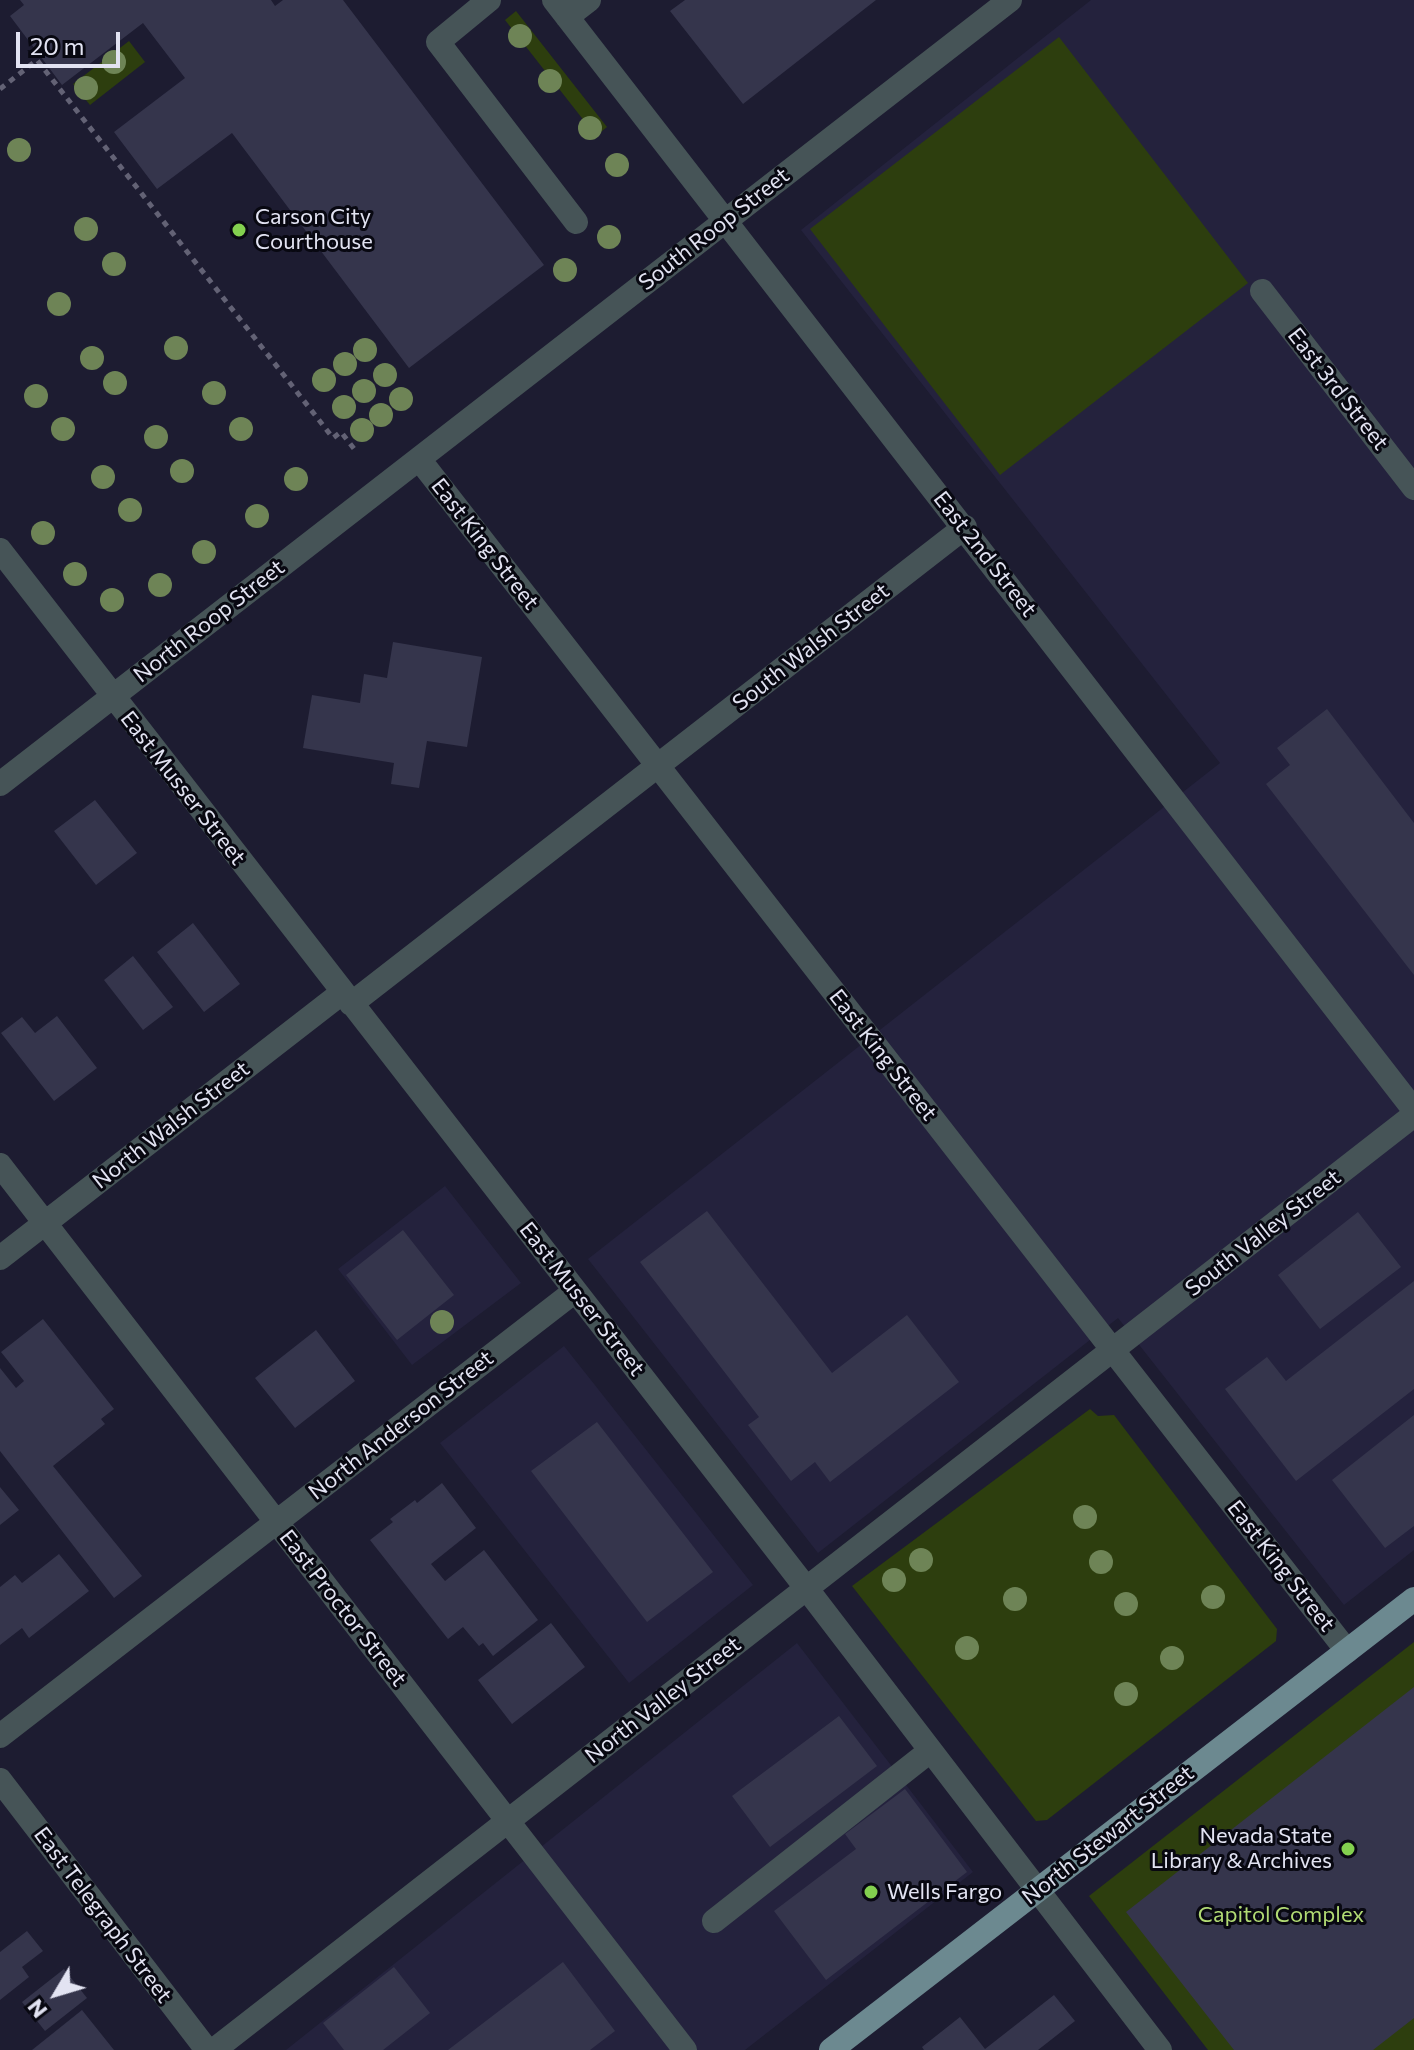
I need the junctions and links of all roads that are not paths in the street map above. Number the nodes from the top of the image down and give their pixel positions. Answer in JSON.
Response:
{"nodes":[{"id":1,"x":489,"y":0,"type":"edge"},
{"id":2,"x":589,"y":0,"type":"edge"},
{"id":3,"x":1010,"y":0,"type":"edge"},
{"id":4,"x":560,"y":9,"type":"edge"},
{"id":5,"x":725,"y":220,"type":"junction"},
{"id":6,"x":576,"y":222,"type":"dead end"},
{"id":7,"x":1262,"y":291,"type":"dead end"},
{"id":8,"x":419,"y":459,"type":"junction"},
{"id":9,"x":1414,"y":488,"type":"edge"},
{"id":10,"x":965,"y":527,"type":"junction"},
{"id":11,"x":0,"y":550,"type":"edge"},
{"id":12,"x":112,"y":697,"type":"junction"},
{"id":13,"x":658,"y":766,"type":"junction"},
{"id":14,"x":0,"y":784,"type":"edge"},
{"id":15,"x":347,"y":998,"type":"junction"},
{"id":16,"x":1414,"y":1112,"type":"edge"},
{"id":17,"x":0,"y":1165,"type":"edge"},
{"id":18,"x":45,"y":1224,"type":"junction"},
{"id":19,"x":0,"y":1258,"type":"edge"},
{"id":20,"x":575,"y":1291,"type":"junction"},
{"id":21,"x":1113,"y":1351,"type":"junction"},
{"id":22,"x":276,"y":1522,"type":"junction"},
{"id":23,"x":807,"y":1589,"type":"junction"},
{"id":24,"x":1414,"y":1599,"type":"edge"},
{"id":25,"x":1347,"y":1651,"type":"junction"},
{"id":26,"x":0,"y":1736,"type":"edge"},
{"id":27,"x":930,"y":1751,"type":"junction"},
{"id":28,"x":0,"y":1780,"type":"edge"},
{"id":29,"x":507,"y":1821,"type":"junction"},
{"id":30,"x":1037,"y":1890,"type":"junction"},
{"id":31,"x":714,"y":1921,"type":"dead end"},
{"id":32,"x":207,"y":2050,"type":"edge"},
{"id":33,"x":214,"y":2050,"type":"edge"},
{"id":34,"x":685,"y":2050,"type":"edge"},
{"id":35,"x":831,"y":2050,"type":"edge"},
{"id":36,"x":1160,"y":2050,"type":"edge"}],
"edges":[{"from":1,"to":6,"type":"street"},
{"from":2,"to":4,"type":"street"},
{"from":3,"to":5,"type":"street","name":"South Roop Street"},
{"from":4,"to":5,"type":"street","name":"East 2nd Street"},
{"from":5,"to":8,"type":"street","name":"South Roop Street"},
{"from":5,"to":10,"type":"street","name":"East 2nd Street"},
{"from":7,"to":9,"type":"street","name":"East 3rd Street"},
{"from":8,"to":12,"type":"street","name":"North Roop Street"},
{"from":8,"to":13,"type":"street","name":"East King Street"},
{"from":10,"to":13,"type":"street","name":"South Walsh Street"},
{"from":10,"to":16,"type":"street","name":"East 2nd Street"},
{"from":11,"to":12,"type":"street","name":"East Musser Street"},
{"from":12,"to":14,"type":"street","name":"North Roop Street"},
{"from":12,"to":15,"type":"street","name":"East Musser Street"},
{"from":13,"to":15,"type":"street","name":"North Walsh Street"},
{"from":13,"to":21,"type":"street","name":"East King Street"},
{"from":15,"to":18,"type":"street","name":"North Walsh Street"},
{"from":15,"to":20,"type":"street","name":"East Musser Street"},
{"from":16,"to":21,"type":"street","name":"South Valley Street"},
{"from":17,"to":18,"type":"street","name":"East Proctor Street"},
{"from":18,"to":19,"type":"street","name":"North Walsh Street"},
{"from":18,"to":22,"type":"street","name":"East Proctor Street"},
{"from":20,"to":22,"type":"street","name":"North Anderson Street"},
{"from":20,"to":23,"type":"street","name":"East Musser Street"},
{"from":21,"to":23,"type":"street","name":"North Valley Street"},
{"from":21,"to":25,"type":"street","name":"East King Street"},
{"from":22,"to":26,"type":"street","name":"North Anderson Street"},
{"from":22,"to":29,"type":"street","name":"East Proctor Street"},
{"from":23,"to":27,"type":"street","name":"East Musser Street"},
{"from":23,"to":29,"type":"street","name":"North Valley Street"},
{"from":24,"to":25,"type":"main road","name":"North Stewart Street"},
{"from":25,"to":30,"type":"main road","name":"North Stewart Street"},
{"from":27,"to":30,"type":"street","name":"East Musser Street"},
{"from":27,"to":31,"type":"street"},
{"from":28,"to":32,"type":"street","name":"East Telegraph Street"},
{"from":29,"to":33,"type":"street","name":"North Valley Street"},
{"from":29,"to":34,"type":"street","name":"East Proctor Street"},
{"from":30,"to":35,"type":"main road","name":"North Stewart Street"},
{"from":30,"to":36,"type":"street","name":"East Musser Street"}]}
